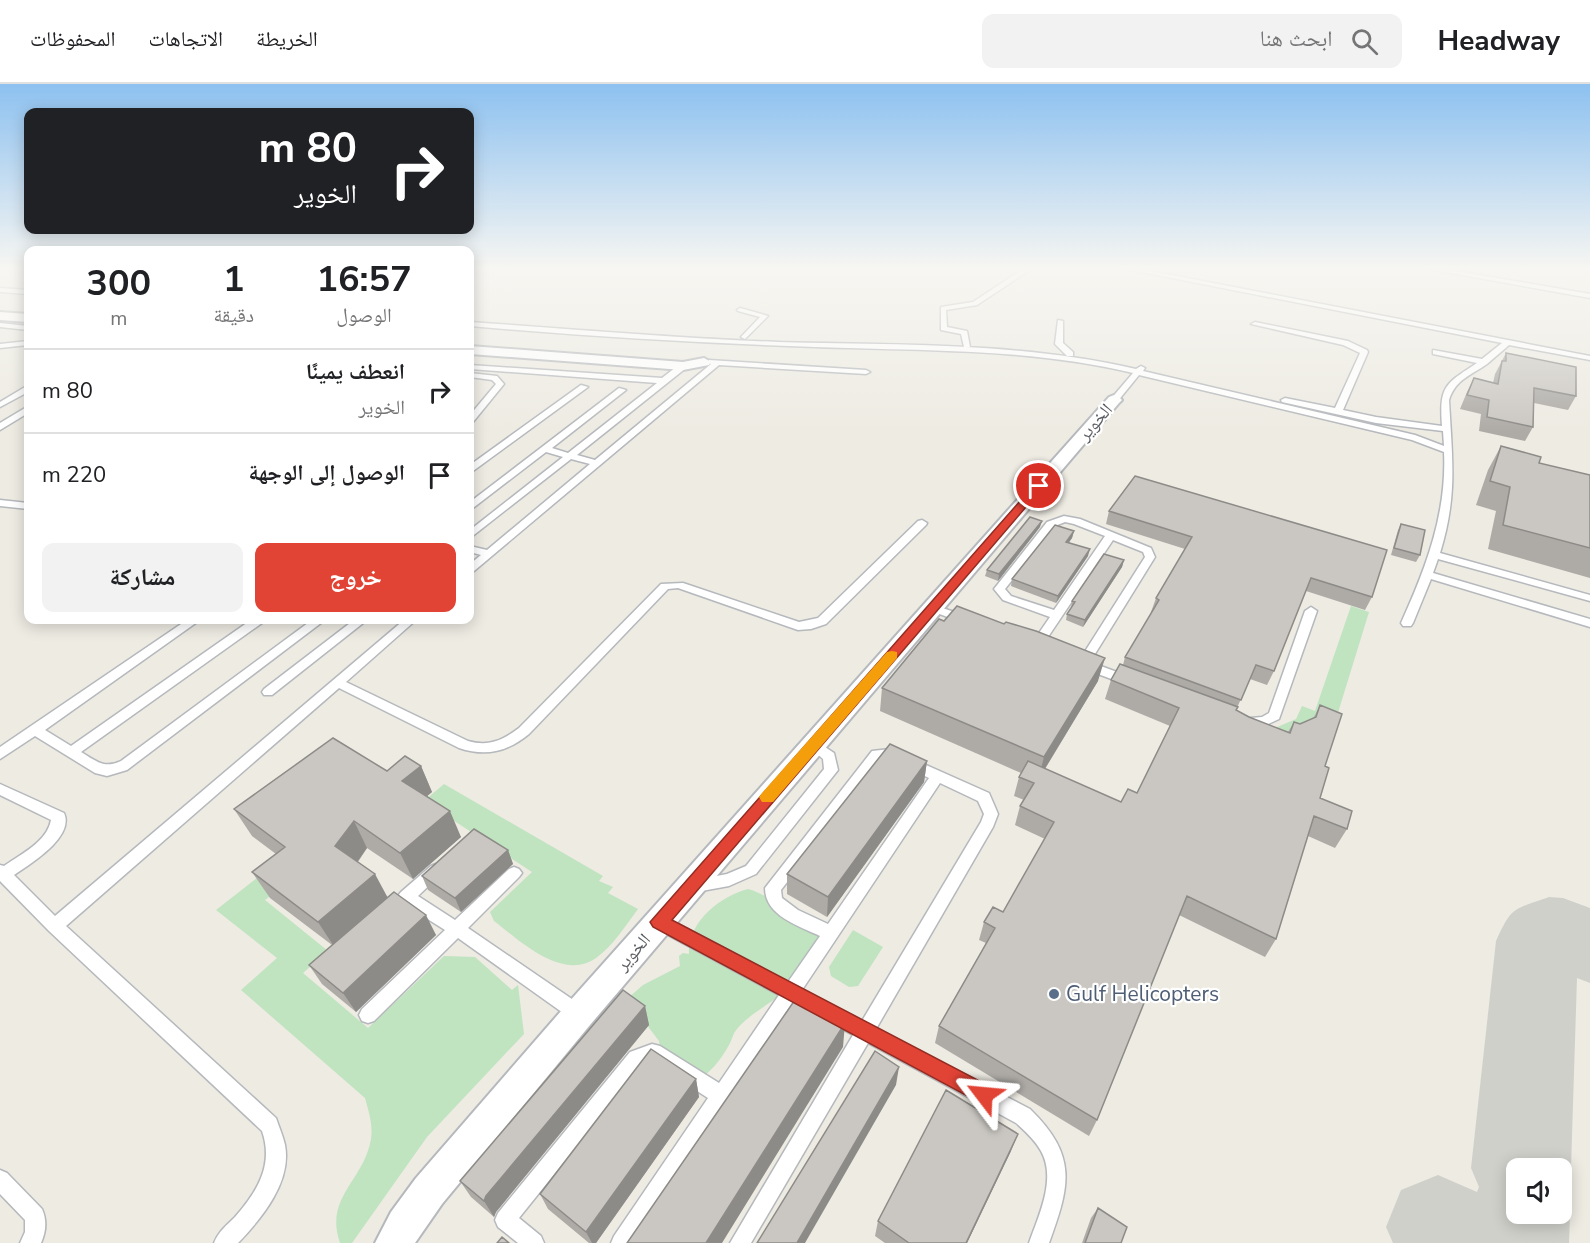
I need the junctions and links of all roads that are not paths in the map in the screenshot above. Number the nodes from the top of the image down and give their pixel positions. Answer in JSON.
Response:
{"nodes":[{"id":1,"x":758,"y":323,"type":"edge"},
{"id":2,"x":944,"y":323,"type":"edge"},
{"id":3,"x":1060,"y":323,"type":"edge"},
{"id":4,"x":1410,"y":323,"type":"edge"},
{"id":5,"x":474,"y":324,"type":"edge"},
{"id":6,"x":1255,"y":324,"type":"dead end"},
{"id":7,"x":0,"y":326,"type":"edge"},
{"id":8,"x":16,"y":327,"type":"junction"},
{"id":9,"x":24,"y":328,"type":"edge"},
{"id":10,"x":0,"y":334,"type":"edge"},
{"id":11,"x":745,"y":337,"type":"junction"},
{"id":12,"x":710,"y":339,"type":"junction"},
{"id":13,"x":1508,"y":342,"type":"junction"},
{"id":14,"x":24,"y":343,"type":"edge"},
{"id":15,"x":474,"y":343,"type":"edge"},
{"id":16,"x":967,"y":345,"type":"junction"},
{"id":17,"x":0,"y":346,"type":"edge"},
{"id":18,"x":474,"y":350,"type":"edge"},
{"id":19,"x":1436,"y":352,"type":"dead end"},
{"id":20,"x":1070,"y":354,"type":"junction"},
{"id":21,"x":1590,"y":358,"type":"edge"},
{"id":22,"x":711,"y":362,"type":"junction"},
{"id":23,"x":1484,"y":362,"type":"junction"},
{"id":24,"x":474,"y":366,"type":"edge"},
{"id":25,"x":683,"y":366,"type":"junction"},
{"id":26,"x":1139,"y":370,"type":"junction"},
{"id":27,"x":866,"y":372,"type":"dead end"},
{"id":28,"x":474,"y":376,"type":"edge"},
{"id":29,"x":665,"y":381,"type":"junction"},
{"id":30,"x":584,"y":387,"type":"dead end"},
{"id":31,"x":622,"y":390,"type":"dead end"},
{"id":32,"x":24,"y":391,"type":"edge"},
{"id":33,"x":1114,"y":400,"type":"joint"},
{"id":34,"x":0,"y":405,"type":"edge"},
{"id":35,"x":1338,"y":411,"type":"junction"},
{"id":36,"x":24,"y":412,"type":"edge"},
{"id":37,"x":474,"y":415,"type":"edge"},
{"id":38,"x":0,"y":427,"type":"edge"},
{"id":39,"x":1446,"y":429,"type":"junction"},
{"id":40,"x":545,"y":449,"type":"junction"},
{"id":41,"x":1448,"y":450,"type":"junction"},
{"id":42,"x":571,"y":455,"type":"junction"},
{"id":43,"x":597,"y":464,"type":"junction"},
{"id":44,"x":474,"y":466,"type":"edge"},
{"id":45,"x":0,"y":503,"type":"edge"},
{"id":46,"x":474,"y":503,"type":"edge"},
{"id":47,"x":24,"y":506,"type":"edge"},
{"id":48,"x":922,"y":523,"type":"dead end"},
{"id":49,"x":474,"y":533,"type":"edge"},
{"id":50,"x":1111,"y":535,"type":"junction"},
{"id":51,"x":474,"y":550,"type":"edge"},
{"id":52,"x":488,"y":554,"type":"junction"},
{"id":53,"x":1436,"y":555,"type":"junction"},
{"id":54,"x":474,"y":566,"type":"edge"},
{"id":55,"x":1428,"y":575,"type":"junction"},
{"id":56,"x":1590,"y":598,"type":"edge"},
{"id":57,"x":933,"y":608,"type":"junction"},
{"id":58,"x":1311,"y":611,"type":"dead end"},
{"id":59,"x":1057,"y":615,"type":"junction"},
{"id":60,"x":1407,"y":623,"type":"dead end"},
{"id":61,"x":1590,"y":623,"type":"edge"},
{"id":62,"x":188,"y":624,"type":"edge"},
{"id":63,"x":252,"y":624,"type":"edge"},
{"id":64,"x":314,"y":624,"type":"edge"},
{"id":65,"x":357,"y":624,"type":"edge"},
{"id":66,"x":405,"y":624,"type":"edge"},
{"id":67,"x":978,"y":625,"type":"edge"},
{"id":68,"x":1019,"y":640,"type":"edge"},
{"id":69,"x":337,"y":682,"type":"junction"},
{"id":70,"x":1136,"y":684,"type":"edge"},
{"id":71,"x":268,"y":692,"type":"dead end"},
{"id":72,"x":1233,"y":720,"type":"edge"},
{"id":73,"x":35,"y":730,"type":"junction"},
{"id":74,"x":813,"y":744,"type":"junction"},
{"id":75,"x":72,"y":752,"type":"junction"},
{"id":76,"x":0,"y":753,"type":"edge"},
{"id":77,"x":938,"y":774,"type":"junction"},
{"id":78,"x":0,"y":789,"type":"edge"},
{"id":79,"x":447,"y":861,"type":"edge"},
{"id":80,"x":2,"y":873,"type":"edge"},
{"id":81,"x":514,"y":873,"type":"dead end"},
{"id":82,"x":689,"y":888,"type":"junction"},
{"id":83,"x":405,"y":897,"type":"junction"},
{"id":84,"x":389,"y":912,"type":"edge"},
{"id":85,"x":659,"y":922,"type":"junction"},
{"id":86,"x":55,"y":927,"type":"junction"},
{"id":87,"x":457,"y":929,"type":"junction"},
{"id":88,"x":829,"y":932,"type":"junction"},
{"id":89,"x":789,"y":991,"type":"junction"},
{"id":90,"x":579,"y":1014,"type":"junction"},
{"id":91,"x":368,"y":1015,"type":"dead end"},
{"id":92,"x":867,"y":1031,"type":"junction"},
{"id":93,"x":720,"y":1095,"type":"junction"},
{"id":94,"x":0,"y":1180,"type":"edge"},
{"id":95,"x":30,"y":1243,"type":"edge"},
{"id":96,"x":224,"y":1243,"type":"edge"},
{"id":97,"x":394,"y":1243,"type":"edge"},
{"id":98,"x":534,"y":1243,"type":"edge"},
{"id":99,"x":621,"y":1243,"type":"edge"},
{"id":100,"x":740,"y":1243,"type":"edge"},
{"id":101,"x":1039,"y":1243,"type":"edge"}],
"edges":[{"from":1,"to":11,"type":"lane"},
{"from":2,"to":16,"type":"lane"},
{"from":3,"to":20,"type":"lane"},
{"from":4,"to":13,"type":"lane"},
{"from":5,"to":12,"type":"lane"},
{"from":6,"to":35,"type":"lane"},
{"from":7,"to":8,"type":"lane"},
{"from":8,"to":9,"type":"lane"},
{"from":8,"to":10,"type":"lane"},
{"from":11,"to":12,"type":"lane"},
{"from":11,"to":16,"type":"lane"},
{"from":12,"to":26,"type":"lane"},
{"from":13,"to":21,"type":"lane"},
{"from":13,"to":23,"type":"lane"},
{"from":14,"to":17,"type":"lane"},
{"from":15,"to":22,"type":"street"},
{"from":16,"to":20,"type":"lane"},
{"from":18,"to":25,"type":"street"},
{"from":19,"to":23,"type":"lane"},
{"from":20,"to":26,"type":"lane"},
{"from":22,"to":25,"type":"street"},
{"from":22,"to":27,"type":"lane"},
{"from":22,"to":43,"type":"lane"},
{"from":23,"to":39,"type":"lane"},
{"from":24,"to":29,"type":"lane"},
{"from":25,"to":29,"type":"lane"},
{"from":26,"to":33,"type":"lane","name":"الخوير"},
{"from":26,"to":35,"type":"lane"},
{"from":26,"to":41,"type":"lane"},
{"from":28,"to":37,"type":"lane"},
{"from":29,"to":42,"type":"lane"},
{"from":30,"to":44,"type":"lane"},
{"from":31,"to":40,"type":"lane"},
{"from":32,"to":34,"type":"lane"},
{"from":33,"to":57,"type":"street","name":"الخوير"},
{"from":35,"to":39,"type":"lane"},
{"from":36,"to":38,"type":"lane"},
{"from":39,"to":41,"type":"lane"},
{"from":40,"to":42,"type":"lane"},
{"from":40,"to":46,"type":"lane"},
{"from":41,"to":53,"type":"lane"},
{"from":42,"to":43,"type":"lane"},
{"from":42,"to":49,"type":"lane"},
{"from":43,"to":52,"type":"lane"},
{"from":45,"to":47,"type":"lane"},
{"from":48,"to":69,"type":"lane"},
{"from":50,"to":59,"type":"lane"},
{"from":50,"to":59,"type":"lane"},
{"from":50,"to":70,"type":"lane"},
{"from":51,"to":52,"type":"lane"},
{"from":52,"to":54,"type":"lane"},
{"from":53,"to":55,"type":"lane"},
{"from":53,"to":56,"type":"lane"},
{"from":55,"to":60,"type":"lane"},
{"from":55,"to":61,"type":"lane"},
{"from":57,"to":67,"type":"lane"},
{"from":57,"to":74,"type":"street","name":"الخوير"},
{"from":58,"to":72,"type":"lane"},
{"from":59,"to":68,"type":"lane"},
{"from":62,"to":73,"type":"lane"},
{"from":63,"to":75,"type":"lane"},
{"from":64,"to":75,"type":"lane"},
{"from":65,"to":71,"type":"lane"},
{"from":66,"to":69,"type":"lane"},
{"from":69,"to":86,"type":"lane"},
{"from":73,"to":75,"type":"lane"},
{"from":73,"to":76,"type":"lane"},
{"from":74,"to":82,"type":"street","name":"الخوير"},
{"from":74,"to":82,"type":"lane"},
{"from":77,"to":88,"type":"lane"},
{"from":77,"to":88,"type":"lane"},
{"from":77,"to":92,"type":"lane"},
{"from":78,"to":80,"type":"lane"},
{"from":79,"to":83,"type":"lane"},
{"from":80,"to":86,"type":"lane"},
{"from":81,"to":87,"type":"lane"},
{"from":82,"to":85,"type":"street","name":"الخوير"},
{"from":83,"to":84,"type":"lane"},
{"from":83,"to":87,"type":"lane"},
{"from":85,"to":89,"type":"lane"},
{"from":85,"to":90,"type":"street","name":"الخوير"},
{"from":86,"to":96,"type":"lane"},
{"from":87,"to":90,"type":"lane"},
{"from":87,"to":91,"type":"lane"},
{"from":88,"to":89,"type":"lane"},
{"from":89,"to":92,"type":"lane"},
{"from":89,"to":93,"type":"lane"},
{"from":90,"to":97,"type":"street","name":"الخوير"},
{"from":92,"to":100,"type":"lane"},
{"from":92,"to":101,"type":"lane"},
{"from":93,"to":98,"type":"lane"},
{"from":93,"to":99,"type":"lane"},
{"from":94,"to":95,"type":"lane"}]}
